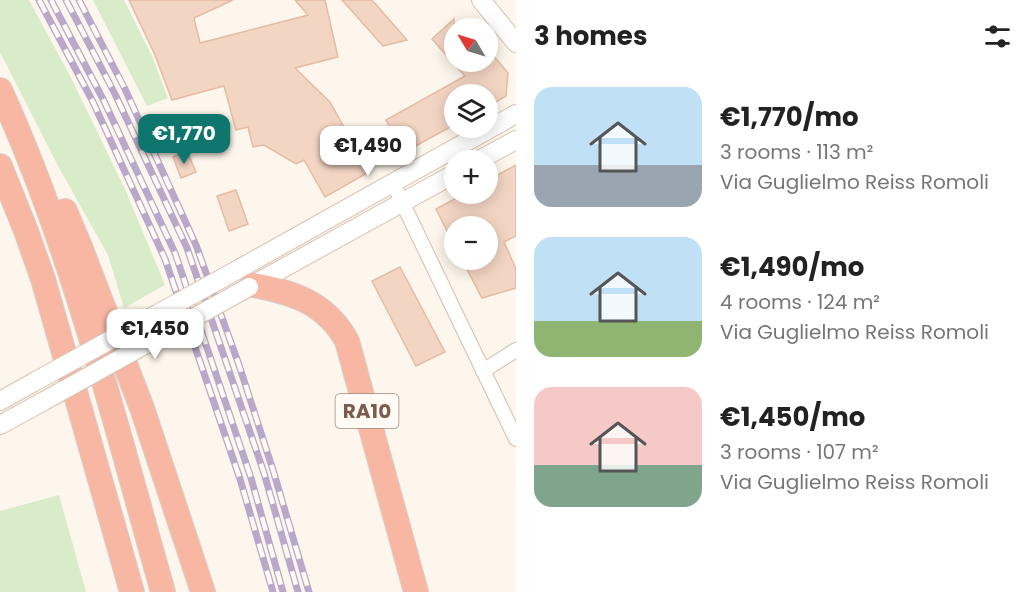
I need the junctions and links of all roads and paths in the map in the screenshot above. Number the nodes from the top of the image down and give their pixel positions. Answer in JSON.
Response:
{"nodes":[{"id":1,"x":481,"y":0,"type":"edge"},
{"id":2,"x":516,"y":43,"type":"edge"},
{"id":3,"x":0,"y":90,"type":"edge"},
{"id":4,"x":514,"y":112,"type":"edge"},
{"id":5,"x":20,"y":134,"type":"junction"},
{"id":6,"x":516,"y":140,"type":"edge"},
{"id":7,"x":497,"y":150,"type":"edge"},
{"id":8,"x":0,"y":166,"type":"edge"},
{"id":9,"x":444,"y":179,"type":"edge"},
{"id":10,"x":393,"y":183,"type":"junction"},
{"id":11,"x":402,"y":202,"type":"junction"},
{"id":12,"x":246,"y":281,"type":"junction"},
{"id":13,"x":516,"y":350,"type":"edge"},
{"id":14,"x":483,"y":370,"type":"junction"},
{"id":15,"x":0,"y":401,"type":"edge"},
{"id":16,"x":0,"y":425,"type":"edge"},
{"id":17,"x":516,"y":439,"type":"edge"},
{"id":18,"x":132,"y":592,"type":"edge"},
{"id":19,"x":163,"y":592,"type":"edge"},
{"id":20,"x":203,"y":592,"type":"edge"},
{"id":21,"x":416,"y":592,"type":"edge"}],
"edges":[{"from":1,"to":2,"type":"main road"},
{"from":3,"to":5,"type":"highway"},
{"from":4,"to":10,"type":"main road"},
{"from":5,"to":19,"type":"highway"},
{"from":5,"to":20,"type":"highway"},
{"from":6,"to":7,"type":"main road"},
{"from":8,"to":18,"type":"highway"},
{"from":9,"to":11,"type":"main road"},
{"from":10,"to":11,"type":"street"},
{"from":10,"to":12,"type":"main road"},
{"from":11,"to":12,"type":"main road"},
{"from":11,"to":14,"type":"street"},
{"from":12,"to":15,"type":"main road","bridge":true},
{"from":12,"to":16,"type":"main road","bridge":true},
{"from":12,"to":21,"type":"highway","number":"RA10"},
{"from":13,"to":14,"type":"street"},
{"from":14,"to":17,"type":"street"}]}
